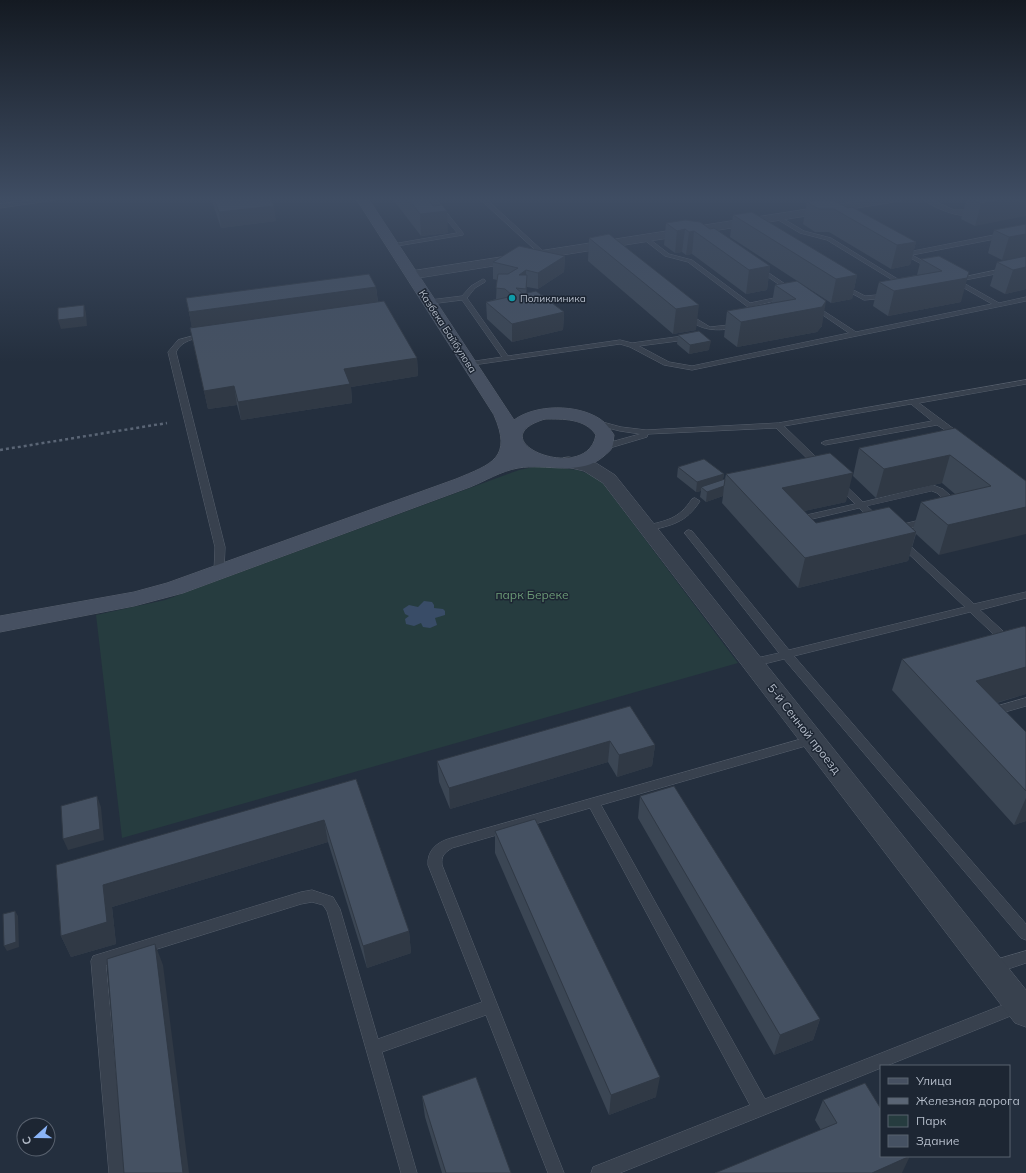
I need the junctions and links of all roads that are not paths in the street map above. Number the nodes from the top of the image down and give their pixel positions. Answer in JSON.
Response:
{"nodes":[{"id":1,"x":398,"y":253,"type":"edge"},
{"id":2,"x":554,"y":253,"type":"edge"},
{"id":3,"x":664,"y":253,"type":"edge"},
{"id":4,"x":851,"y":253,"type":"edge"},
{"id":5,"x":914,"y":253,"type":"edge"},
{"id":6,"x":543,"y":254,"type":"joint"},
{"id":7,"x":907,"y":254,"type":"joint"},
{"id":8,"x":753,"y":265,"type":"edge"},
{"id":9,"x":1026,"y":266,"type":"edge"},
{"id":10,"x":412,"y":274,"type":"junction"},
{"id":11,"x":924,"y":274,"type":"edge"},
{"id":12,"x":909,"y":277,"type":"edge"},
{"id":13,"x":895,"y":280,"type":"junction"},
{"id":14,"x":483,"y":281,"type":"dead end"},
{"id":15,"x":836,"y":282,"type":"edge"},
{"id":16,"x":906,"y":292,"type":"edge"},
{"id":17,"x":893,"y":295,"type":"edge"},
{"id":18,"x":464,"y":298,"type":"junction"},
{"id":19,"x":1026,"y":299,"type":"edge"},
{"id":20,"x":805,"y":300,"type":"edge"},
{"id":21,"x":430,"y":302,"type":"junction"},
{"id":22,"x":997,"y":304,"type":"junction"},
{"id":23,"x":749,"y":305,"type":"junction"},
{"id":24,"x":679,"y":308,"type":"edge"},
{"id":25,"x":762,"y":321,"type":"edge"},
{"id":26,"x":747,"y":324,"type":"edge"},
{"id":27,"x":215,"y":334,"type":"edge"},
{"id":28,"x":856,"y":335,"type":"junction"},
{"id":29,"x":690,"y":337,"type":"edge"},
{"id":30,"x":632,"y":346,"type":"junction"},
{"id":31,"x":506,"y":358,"type":"junction"},
{"id":32,"x":469,"y":364,"type":"junction"},
{"id":33,"x":1026,"y":382,"type":"edge"},
{"id":34,"x":914,"y":403,"type":"junction"},
{"id":35,"x":499,"y":408,"type":"junction"},
{"id":36,"x":545,"y":414,"type":"junction"},
{"id":37,"x":586,"y":419,"type":"junction"},
{"id":38,"x":938,"y":422,"type":"junction"},
{"id":39,"x":778,"y":425,"type":"junction"},
{"id":40,"x":659,"y":432,"type":"junction"},
{"id":41,"x":512,"y":436,"type":"junction"},
{"id":42,"x":963,"y":440,"type":"edge"},
{"id":43,"x":825,"y":443,"type":"dead end"},
{"id":44,"x":600,"y":450,"type":"junction"},
{"id":45,"x":542,"y":461,"type":"junction"},
{"id":46,"x":569,"y":462,"type":"junction"},
{"id":47,"x":498,"y":467,"type":"junction"},
{"id":48,"x":609,"y":479,"type":"junction"},
{"id":49,"x":695,"y":501,"type":"dead end"},
{"id":50,"x":861,"y":505,"type":"junction"},
{"id":51,"x":648,"y":528,"type":"junction"},
{"id":52,"x":889,"y":531,"type":"junction"},
{"id":53,"x":689,"y":533,"type":"dead end"},
{"id":54,"x":219,"y":572,"type":"junction"},
{"id":55,"x":1026,"y":595,"type":"edge"},
{"id":56,"x":972,"y":609,"type":"junction"},
{"id":57,"x":0,"y":624,"type":"edge"},
{"id":58,"x":786,"y":655,"type":"junction"},
{"id":59,"x":1026,"y":658,"type":"edge"},
{"id":60,"x":752,"y":663,"type":"junction"},
{"id":61,"x":1026,"y":702,"type":"edge"},
{"id":62,"x":980,"y":717,"type":"edge"},
{"id":63,"x":812,"y":740,"type":"junction"},
{"id":64,"x":593,"y":803,"type":"junction"},
{"id":65,"x":1026,"y":934,"type":"edge"},
{"id":66,"x":1026,"y":957,"type":"edge"},
{"id":67,"x":991,"y":968,"type":"junction"},
{"id":68,"x":491,"y":1006,"type":"junction"},
{"id":69,"x":1023,"y":1009,"type":"edge"},
{"id":70,"x":373,"y":1048,"type":"junction"},
{"id":71,"x":761,"y":1108,"type":"junction"},
{"id":72,"x":116,"y":1173,"type":"edge"},
{"id":73,"x":409,"y":1173,"type":"edge"},
{"id":74,"x":556,"y":1173,"type":"edge"},
{"id":75,"x":599,"y":1173,"type":"edge"}],
"edges":[{"from":1,"to":10,"type":"street","name":"Казбека Байбулова"},
{"from":2,"to":6,"type":"street"},
{"from":3,"to":23,"type":"lane"},
{"from":4,"to":13,"type":"lane"},
{"from":5,"to":7,"type":"lane"},
{"from":6,"to":10,"type":"street"},
{"from":7,"to":11,"type":"lane"},
{"from":8,"to":23,"type":"lane"},
{"from":9,"to":22,"type":"lane"},
{"from":10,"to":21,"type":"street","name":"Казбека Байбулова"},
{"from":12,"to":13,"type":"lane"},
{"from":13,"to":16,"type":"lane"},
{"from":14,"to":18,"type":"lane"},
{"from":15,"to":17,"type":"lane"},
{"from":18,"to":21,"type":"lane"},
{"from":18,"to":31,"type":"lane"},
{"from":19,"to":22,"type":"lane"},
{"from":20,"to":28,"type":"lane"},
{"from":21,"to":32,"type":"street","name":"Казбека Байбулова"},
{"from":22,"to":28,"type":"lane"},
{"from":23,"to":25,"type":"lane"},
{"from":24,"to":26,"type":"lane"},
{"from":27,"to":54,"type":"lane"},
{"from":28,"to":30,"type":"lane"},
{"from":29,"to":30,"type":"lane"},
{"from":30,"to":31,"type":"lane"},
{"from":31,"to":32,"type":"lane"},
{"from":32,"to":35,"type":"street","name":"Казбека Байбулова"},
{"from":33,"to":34,"type":"lane"},
{"from":34,"to":38,"type":"lane"},
{"from":34,"to":39,"type":"lane"},
{"from":35,"to":36,"type":"street"},
{"from":35,"to":41,"type":"street","name":"Казбека Байбулова"},
{"from":36,"to":37,"type":"street"},
{"from":36,"to":41,"type":"street"},
{"from":37,"to":40,"type":"lane"},
{"from":37,"to":44,"type":"street"},
{"from":38,"to":42,"type":"lane"},
{"from":38,"to":43,"type":"lane"},
{"from":39,"to":40,"type":"lane"},
{"from":39,"to":50,"type":"lane"},
{"from":40,"to":44,"type":"lane"},
{"from":41,"to":45,"type":"street","name":"Казбека Байбулова"},
{"from":41,"to":47,"type":"street"},
{"from":44,"to":46,"type":"street"},
{"from":44,"to":48,"type":"street"},
{"from":45,"to":46,"type":"street"},
{"from":45,"to":47,"type":"street"},
{"from":46,"to":48,"type":"street","name":"5-й Сенной проезд"},
{"from":47,"to":54,"type":"street"},
{"from":48,"to":51,"type":"street","name":"5-й Сенной проезд"},
{"from":49,"to":51,"type":"lane"},
{"from":50,"to":52,"type":"lane"},
{"from":50,"to":52,"type":"lane"},
{"from":50,"to":52,"type":"lane"},
{"from":51,"to":60,"type":"street","name":"5-й Сенной проезд"},
{"from":52,"to":56,"type":"lane"},
{"from":53,"to":58,"type":"lane"},
{"from":54,"to":57,"type":"street"},
{"from":55,"to":56,"type":"lane"},
{"from":56,"to":58,"type":"lane"},
{"from":56,"to":59,"type":"lane"},
{"from":58,"to":60,"type":"lane"},
{"from":58,"to":65,"type":"lane"},
{"from":60,"to":63,"type":"street","name":"5-й Сенной проезд"},
{"from":61,"to":62,"type":"lane"},
{"from":63,"to":64,"type":"lane"},
{"from":63,"to":67,"type":"street","name":"5-й Сенной проезд"},
{"from":64,"to":68,"type":"lane"},
{"from":64,"to":71,"type":"lane"},
{"from":66,"to":67,"type":"lane"},
{"from":67,"to":69,"type":"street","name":"5-й Сенной проезд"},
{"from":68,"to":70,"type":"lane"},
{"from":68,"to":74,"type":"lane"},
{"from":69,"to":71,"type":"lane"},
{"from":70,"to":72,"type":"lane"},
{"from":70,"to":73,"type":"lane"},
{"from":71,"to":75,"type":"lane"}]}
